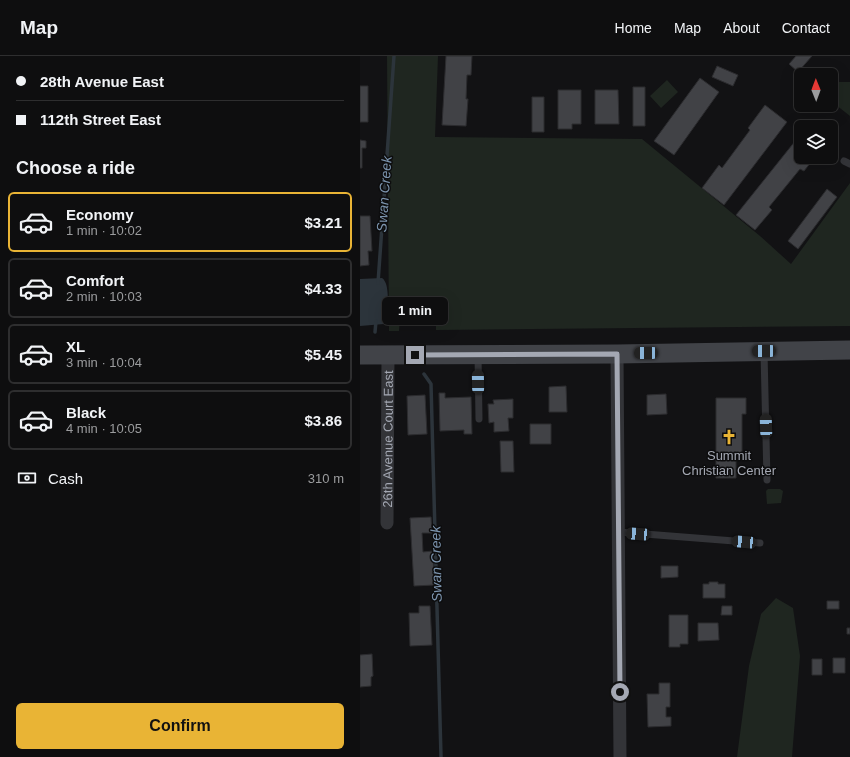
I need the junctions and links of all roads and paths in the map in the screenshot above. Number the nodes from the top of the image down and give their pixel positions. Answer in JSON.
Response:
{"nodes":[{"id":1,"x":850,"y":350,"type":"edge"},
{"id":2,"x":764,"y":351,"type":"junction"},
{"id":3,"x":478,"y":354,"type":"junction"},
{"id":4,"x":617,"y":354,"type":"junction"},
{"id":5,"x":360,"y":355,"type":"edge"},
{"id":6,"x":388,"y":355,"type":"junction"},
{"id":7,"x":479,"y":419,"type":"dead end"},
{"id":8,"x":767,"y":480,"type":"dead end"},
{"id":9,"x":387,"y":523,"type":"dead end"},
{"id":10,"x":619,"y":532,"type":"junction"},
{"id":11,"x":760,"y":543,"type":"dead end"},
{"id":12,"x":620,"y":757,"type":"edge"}],
"edges":[{"from":1,"to":2,"type":"main road"},
{"from":2,"to":4,"type":"main road"},
{"from":2,"to":8,"type":"lane"},
{"from":3,"to":4,"type":"main road"},
{"from":3,"to":6,"type":"main road"},
{"from":3,"to":7,"type":"lane"},
{"from":4,"to":10,"type":"street"},
{"from":5,"to":6,"type":"main road"},
{"from":6,"to":9,"type":"street","name":"26th Avenue Court East"},
{"from":10,"to":11,"type":"lane"},
{"from":10,"to":12,"type":"street"}]}
